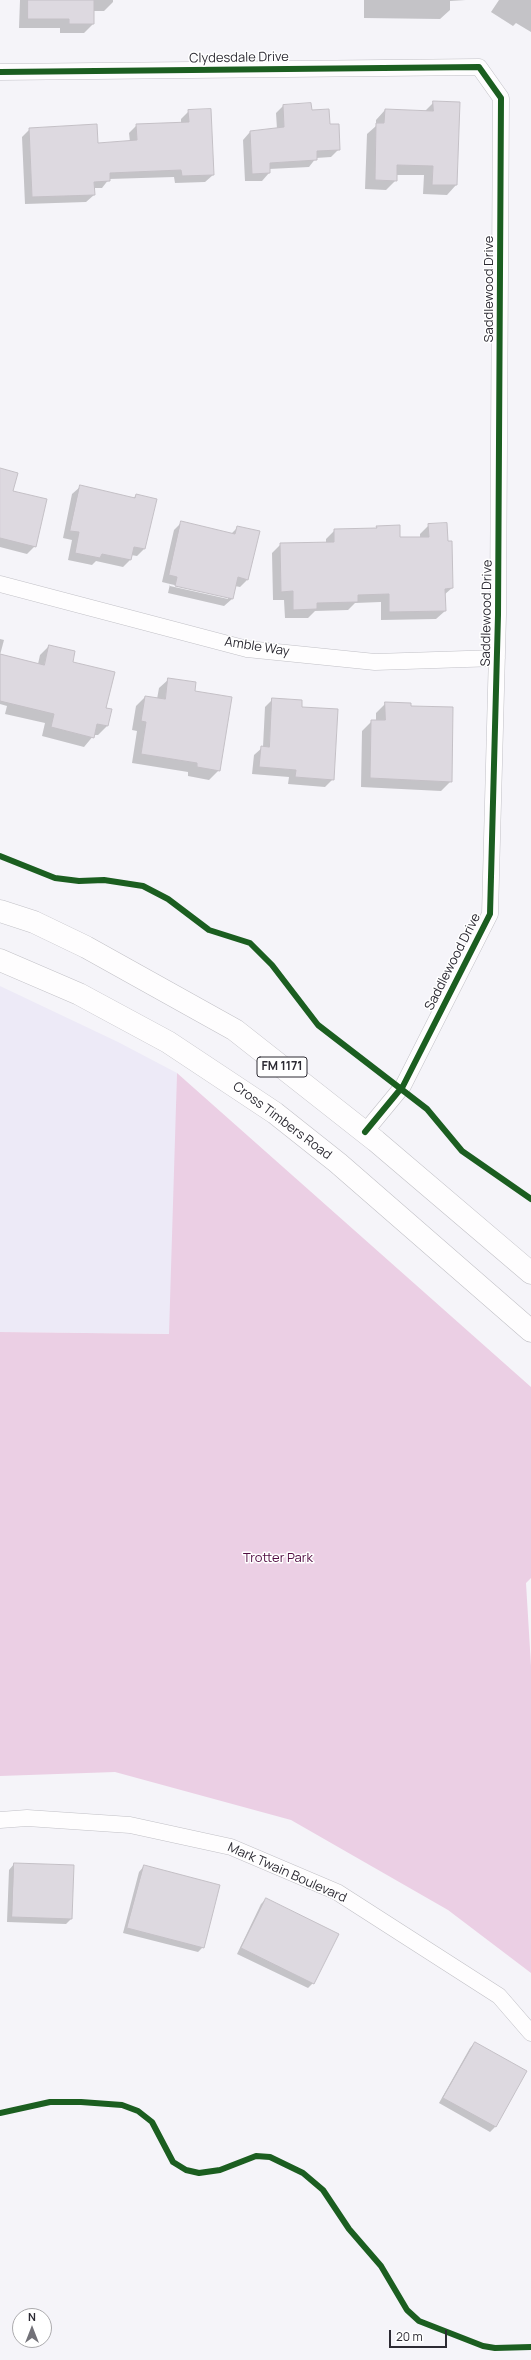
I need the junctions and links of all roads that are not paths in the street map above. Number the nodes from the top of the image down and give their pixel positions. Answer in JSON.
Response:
{"nodes":[{"id":1,"x":479,"y":67,"type":"joint"},
{"id":2,"x":0,"y":72,"type":"edge"},
{"id":3,"x":0,"y":584,"type":"edge"},
{"id":4,"x":497,"y":658,"type":"junction"},
{"id":5,"x":0,"y":910,"type":"edge"},
{"id":6,"x":0,"y":960,"type":"edge"},
{"id":7,"x":365,"y":1132,"type":"junction"},
{"id":8,"x":531,"y":1273,"type":"edge"},
{"id":9,"x":531,"y":1331,"type":"edge"},
{"id":10,"x":0,"y":1820,"type":"edge"},
{"id":11,"x":531,"y":2033,"type":"edge"}],
"edges":[{"from":1,"to":2,"type":"street","name":"Clydesdale Drive"},
{"from":1,"to":4,"type":"street","name":"Saddlewood Drive"},
{"from":3,"to":4,"type":"street","name":"Amble Way"},
{"from":4,"to":7,"type":"street","name":"Saddlewood Drive"},
{"from":5,"to":7,"type":"main road","number":"FM 1171"},
{"from":6,"to":9,"type":"main road","name":"Cross Timbers Road"},
{"from":7,"to":8,"type":"main road","number":"FM 1171"},
{"from":10,"to":11,"type":"street","name":"Mark Twain Boulevard"}]}
